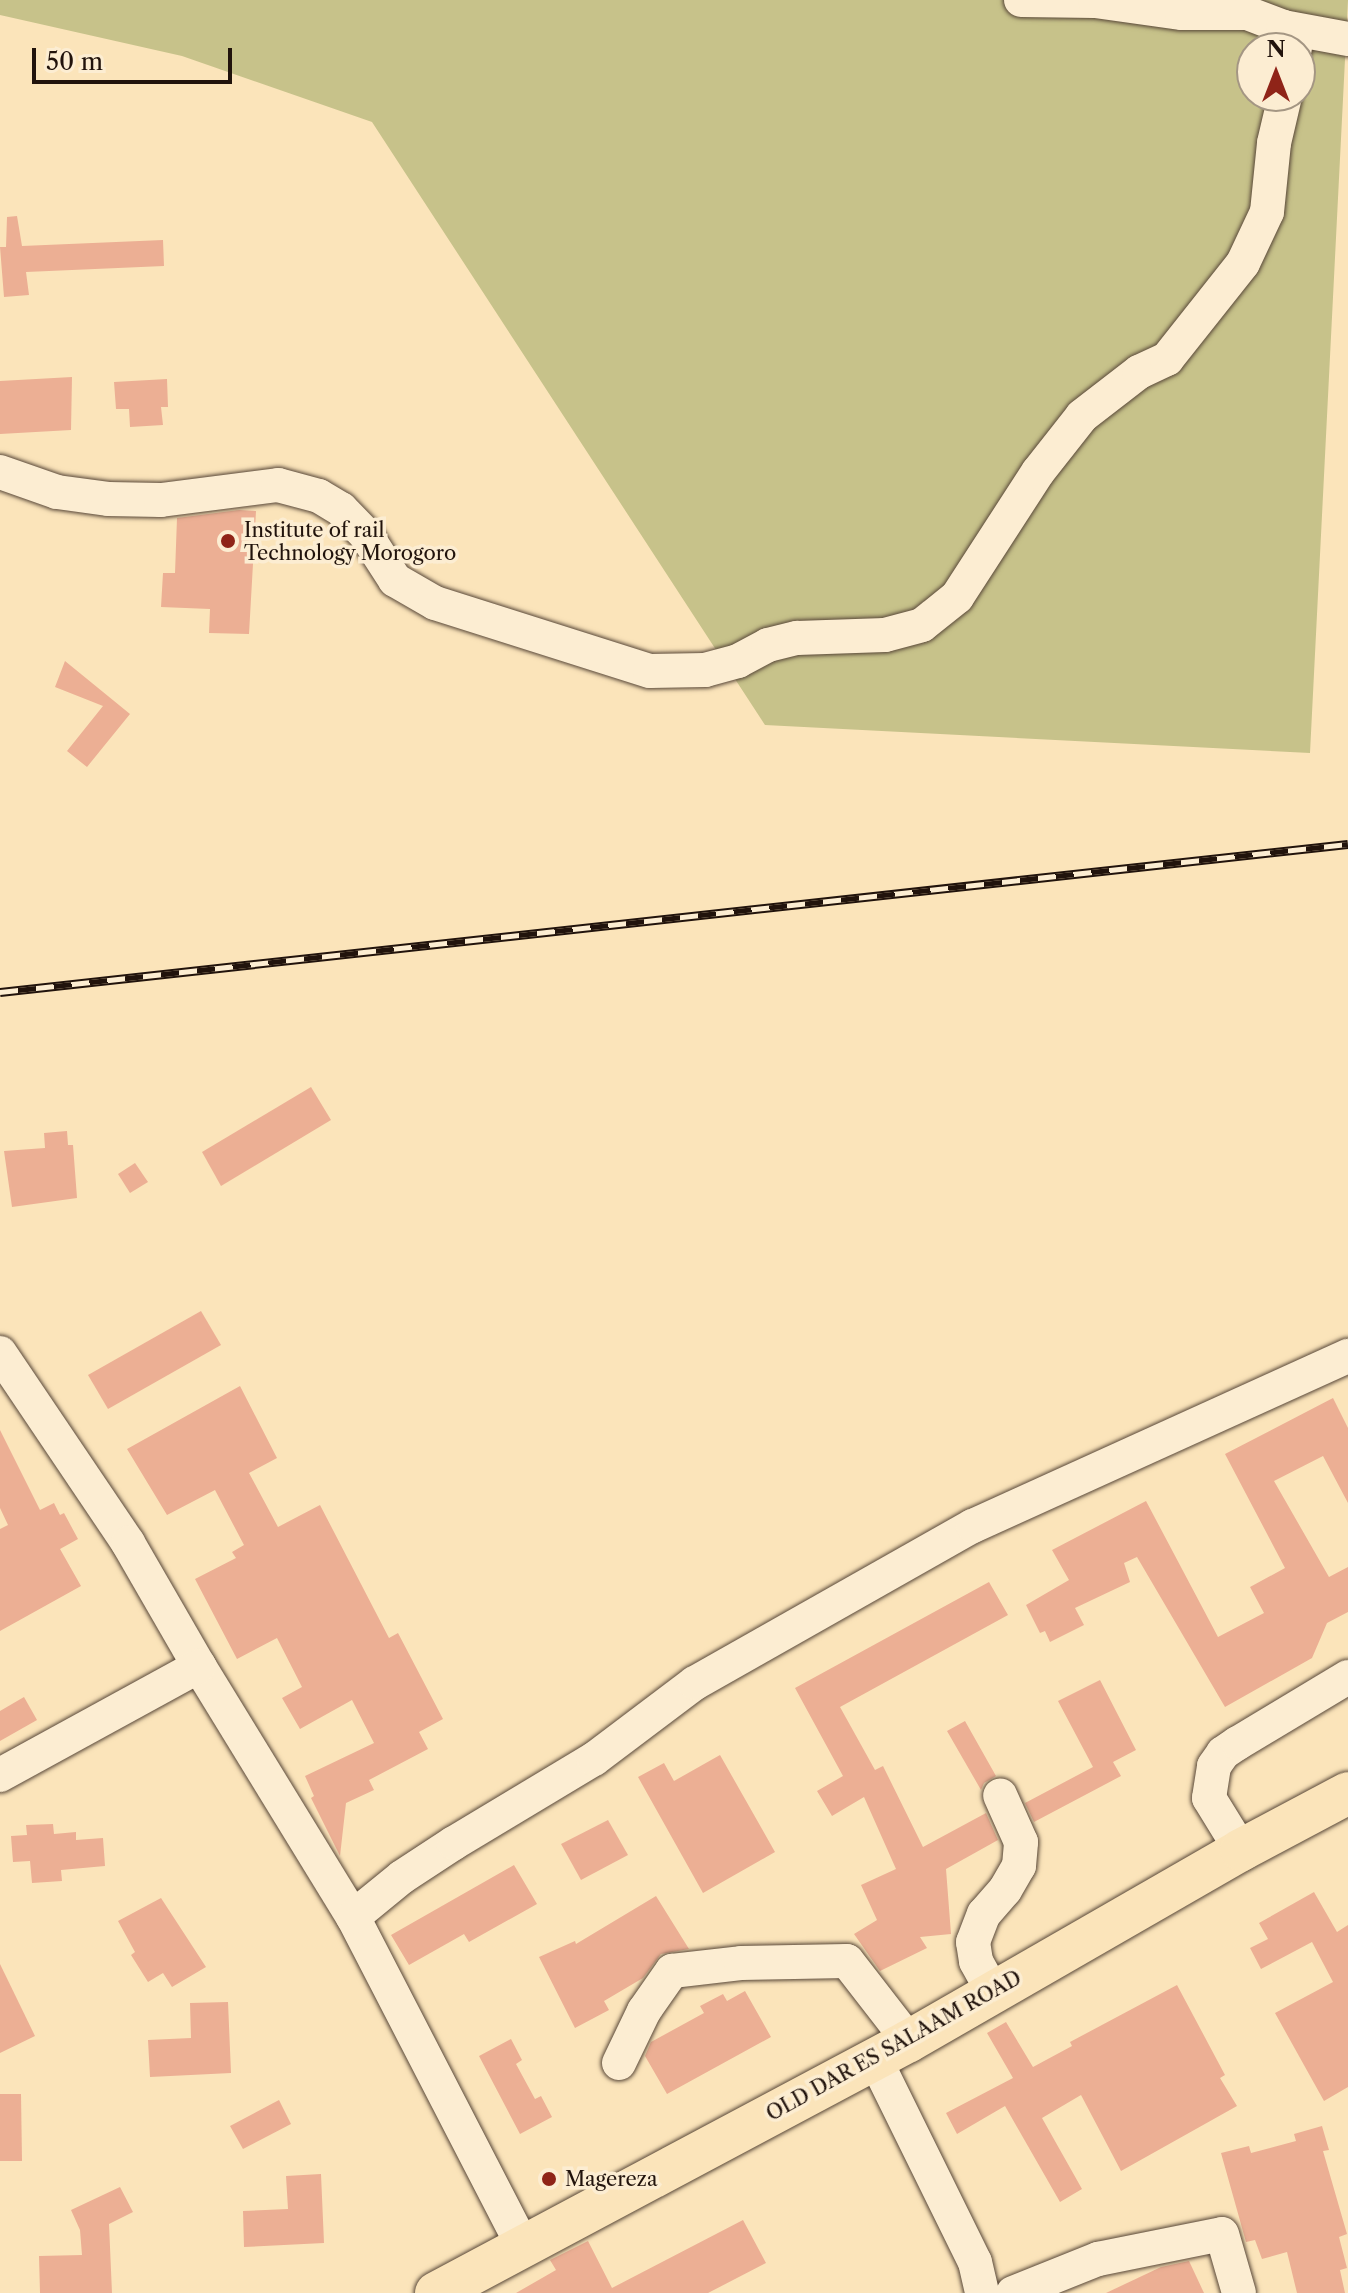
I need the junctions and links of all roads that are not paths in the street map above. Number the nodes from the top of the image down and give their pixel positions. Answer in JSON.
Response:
{"nodes":[{"id":1,"x":1021,"y":0,"type":"edge"},
{"id":2,"x":1279,"y":32,"type":"edge"},
{"id":3,"x":1316,"y":38,"type":"edge"},
{"id":4,"x":1348,"y":39,"type":"edge"},
{"id":5,"x":1281,"y":112,"type":"edge"},
{"id":6,"x":0,"y":472,"type":"edge"},
{"id":7,"x":0,"y":1353,"type":"edge"},
{"id":8,"x":1348,"y":1356,"type":"edge"},
{"id":9,"x":199,"y":1666,"type":"junction"},
{"id":10,"x":1348,"y":1677,"type":"edge"},
{"id":11,"x":0,"y":1775,"type":"edge"},
{"id":12,"x":1348,"y":1793,"type":"edge"},
{"id":13,"x":1000,"y":1795,"type":"dead end"},
{"id":14,"x":1241,"y":1850,"type":"junction"},
{"id":15,"x":353,"y":1917,"type":"junction"},
{"id":16,"x":993,"y":1992,"type":"junction"},
{"id":17,"x":892,"y":2050,"type":"junction"},
{"id":18,"x":619,"y":2063,"type":"dead end"},
{"id":19,"x":523,"y":2246,"type":"junction"},
{"id":20,"x":436,"y":2293,"type":"edge"},
{"id":21,"x":982,"y":2293,"type":"edge"},
{"id":22,"x":1013,"y":2293,"type":"edge"},
{"id":23,"x":1239,"y":2293,"type":"edge"}],
"edges":[{"from":1,"to":2,"type":"street"},
{"from":3,"to":4,"type":"street"},
{"from":5,"to":6,"type":"street"},
{"from":7,"to":9,"type":"street"},
{"from":8,"to":15,"type":"street"},
{"from":9,"to":11,"type":"street"},
{"from":9,"to":15,"type":"street"},
{"from":10,"to":14,"type":"street"},
{"from":12,"to":14,"type":"main road","name":"OLD DAR ES SALAAM ROAD"},
{"from":13,"to":16,"type":"street"},
{"from":14,"to":16,"type":"main road","name":"OLD DAR ES SALAAM ROAD"},
{"from":15,"to":19,"type":"street"},
{"from":16,"to":17,"type":"main road","name":"OLD DAR ES SALAAM ROAD"},
{"from":17,"to":18,"type":"street"},
{"from":17,"to":19,"type":"main road","name":"OLD DAR ES SALAAM ROAD"},
{"from":17,"to":21,"type":"street"},
{"from":19,"to":20,"type":"main road","name":"OLD DAR ES SALAAM ROAD"},
{"from":22,"to":23,"type":"street"}]}
